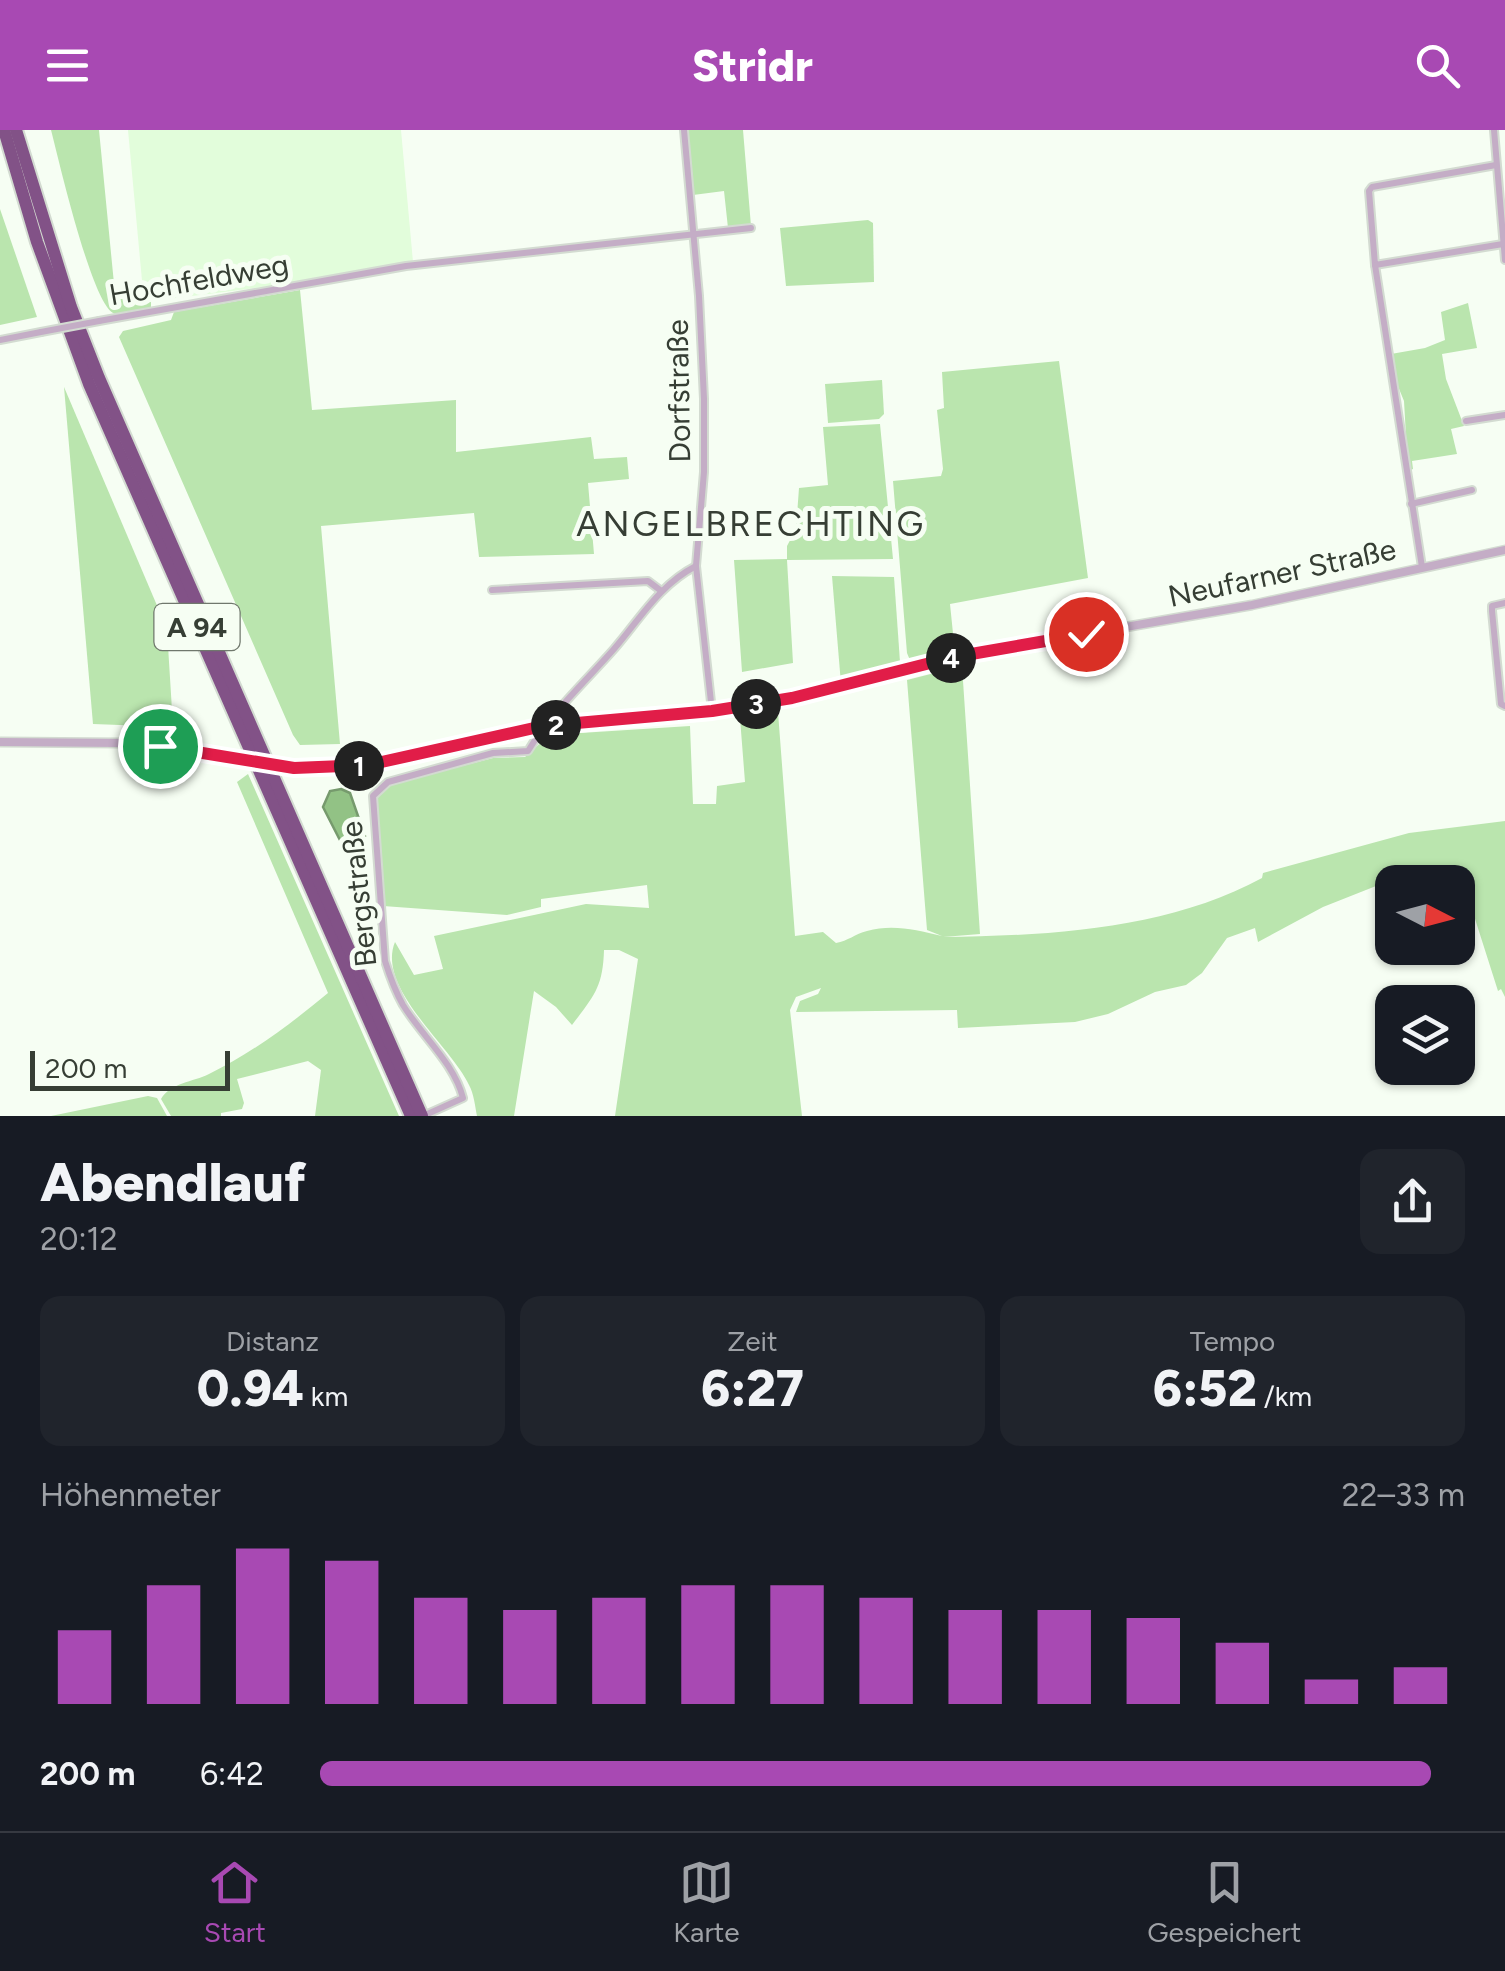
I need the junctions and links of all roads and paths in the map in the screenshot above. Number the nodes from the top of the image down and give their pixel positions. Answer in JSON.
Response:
{"nodes":[{"id":1,"x":4,"y":130,"type":"edge"},
{"id":2,"x":16,"y":130,"type":"edge"},
{"id":3,"x":684,"y":130,"type":"edge"},
{"id":4,"x":1494,"y":130,"type":"edge"},
{"id":5,"x":1496,"y":165,"type":"junction"},
{"id":6,"x":1503,"y":218,"type":"edge"},
{"id":7,"x":751,"y":228,"type":"dead end"},
{"id":8,"x":694,"y":235,"type":"junction"},
{"id":9,"x":1503,"y":244,"type":"edge"},
{"id":10,"x":1505,"y":260,"type":"edge"},
{"id":11,"x":1375,"y":265,"type":"junction"},
{"id":12,"x":0,"y":340,"type":"edge"},
{"id":13,"x":1505,"y":414,"type":"edge"},
{"id":14,"x":1466,"y":421,"type":"dead end"},
{"id":15,"x":1472,"y":490,"type":"dead end"},
{"id":16,"x":1411,"y":504,"type":"junction"},
{"id":17,"x":1505,"y":550,"type":"edge"},
{"id":18,"x":696,"y":566,"type":"junction"},
{"id":19,"x":1422,"y":567,"type":"junction"},
{"id":20,"x":492,"y":590,"type":"dead end"},
{"id":21,"x":660,"y":590,"type":"junction"},
{"id":22,"x":1505,"y":603,"type":"edge"},
{"id":23,"x":1505,"y":706,"type":"edge"},
{"id":24,"x":712,"y":711,"type":"junction"},
{"id":25,"x":543,"y":726,"type":"junction"},
{"id":26,"x":0,"y":742,"type":"edge"},
{"id":27,"x":411,"y":1116,"type":"edge"},
{"id":28,"x":423,"y":1116,"type":"edge"}],
"edges":[{"from":1,"to":27,"type":"highway","number":"A 94"},
{"from":2,"to":28,"type":"highway","number":"A 94"},
{"from":3,"to":8,"type":"street","name":"Dorfstraße"},
{"from":4,"to":5,"type":"street"},
{"from":5,"to":6,"type":"street"},
{"from":5,"to":11,"type":"street"},
{"from":6,"to":9,"type":"street"},
{"from":7,"to":8,"type":"street","name":"Hochfeldweg"},
{"from":8,"to":12,"type":"street","name":"Hochfeldweg","bridge":true},
{"from":8,"to":18,"type":"street","name":"Dorfstraße"},
{"from":9,"to":10,"type":"street"},
{"from":9,"to":11,"type":"street"},
{"from":11,"to":16,"type":"street"},
{"from":13,"to":14,"type":"street"},
{"from":15,"to":16,"type":"street"},
{"from":16,"to":19,"type":"street"},
{"from":17,"to":19,"type":"street","name":"Neufarner Straße"},
{"from":18,"to":21,"type":"street","name":"Bergstraße"},
{"from":18,"to":24,"type":"street","name":"Dorfstraße"},
{"from":19,"to":24,"type":"street","name":"Neufarner Straße"},
{"from":20,"to":21,"type":"street"},
{"from":21,"to":25,"type":"street","name":"Bergstraße"},
{"from":22,"to":23,"type":"street"},
{"from":24,"to":25,"type":"street","name":"Neufarner Straße"},
{"from":25,"to":26,"type":"street","name":"Neufarner Straße","bridge":true},
{"from":25,"to":28,"type":"street","name":"Bergstraße"}]}
